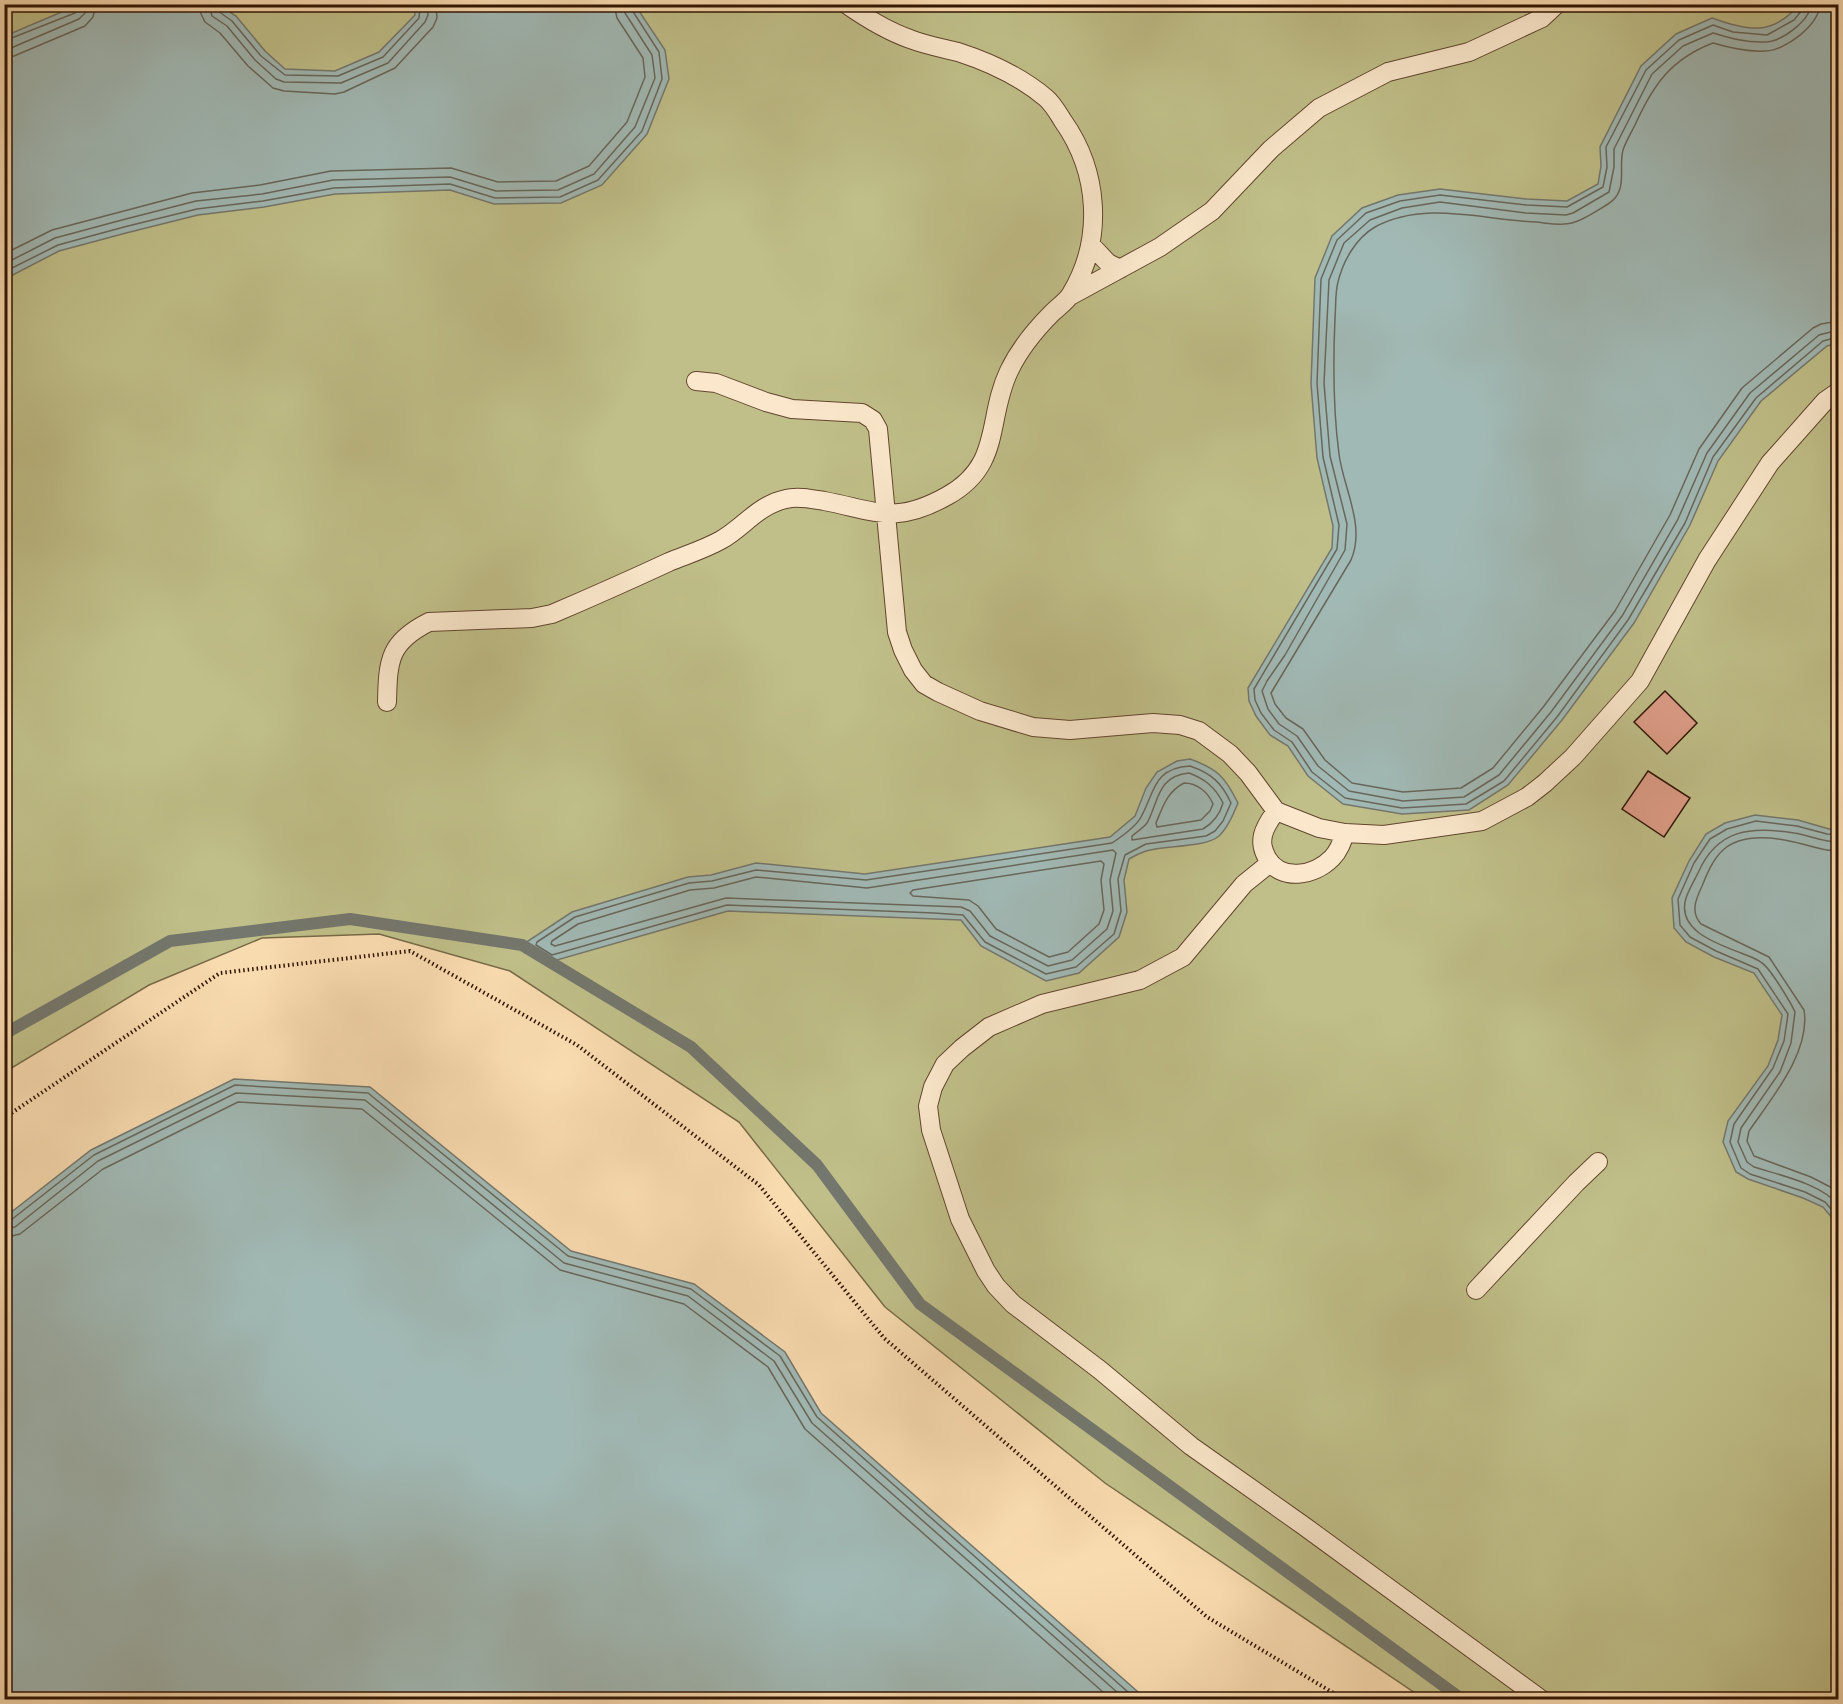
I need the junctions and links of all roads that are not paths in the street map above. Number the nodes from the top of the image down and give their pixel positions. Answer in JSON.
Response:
{"nodes":[{"id":1,"x":846,"y":4,"type":"edge"},
{"id":2,"x":1557,"y":4,"type":"edge"},
{"id":3,"x":1092,"y":246,"type":"junction"},
{"id":4,"x":1120,"y":269,"type":"junction"},
{"id":5,"x":1070,"y":296,"type":"junction"},
{"id":6,"x":696,"y":381,"type":"dead end"},
{"id":7,"x":1839,"y":392,"type":"edge"},
{"id":8,"x":886,"y":514,"type":"junction"},
{"id":9,"x":387,"y":702,"type":"dead end"},
{"id":10,"x":1276,"y":811,"type":"junction"},
{"id":11,"x":1346,"y":833,"type":"junction"},
{"id":12,"x":1270,"y":863,"type":"junction"},
{"id":13,"x":1598,"y":1162,"type":"dead end"},
{"id":14,"x":1476,"y":1290,"type":"dead end"},
{"id":15,"x":1542,"y":1700,"type":"edge"}],
"edges":[{"from":1,"to":3,"type":"lane"},
{"from":2,"to":4,"type":"lane"},
{"from":3,"to":4,"type":"lane"},
{"from":3,"to":5,"type":"lane"},
{"from":4,"to":5,"type":"lane"},
{"from":5,"to":8,"type":"lane"},
{"from":6,"to":8,"type":"lane"},
{"from":7,"to":11,"type":"lane"},
{"from":8,"to":9,"type":"lane"},
{"from":8,"to":10,"type":"lane"},
{"from":10,"to":11,"type":"lane"},
{"from":10,"to":12,"type":"lane"},
{"from":11,"to":12,"type":"lane"},
{"from":12,"to":15,"type":"lane"},
{"from":13,"to":14,"type":"lane"}]}
